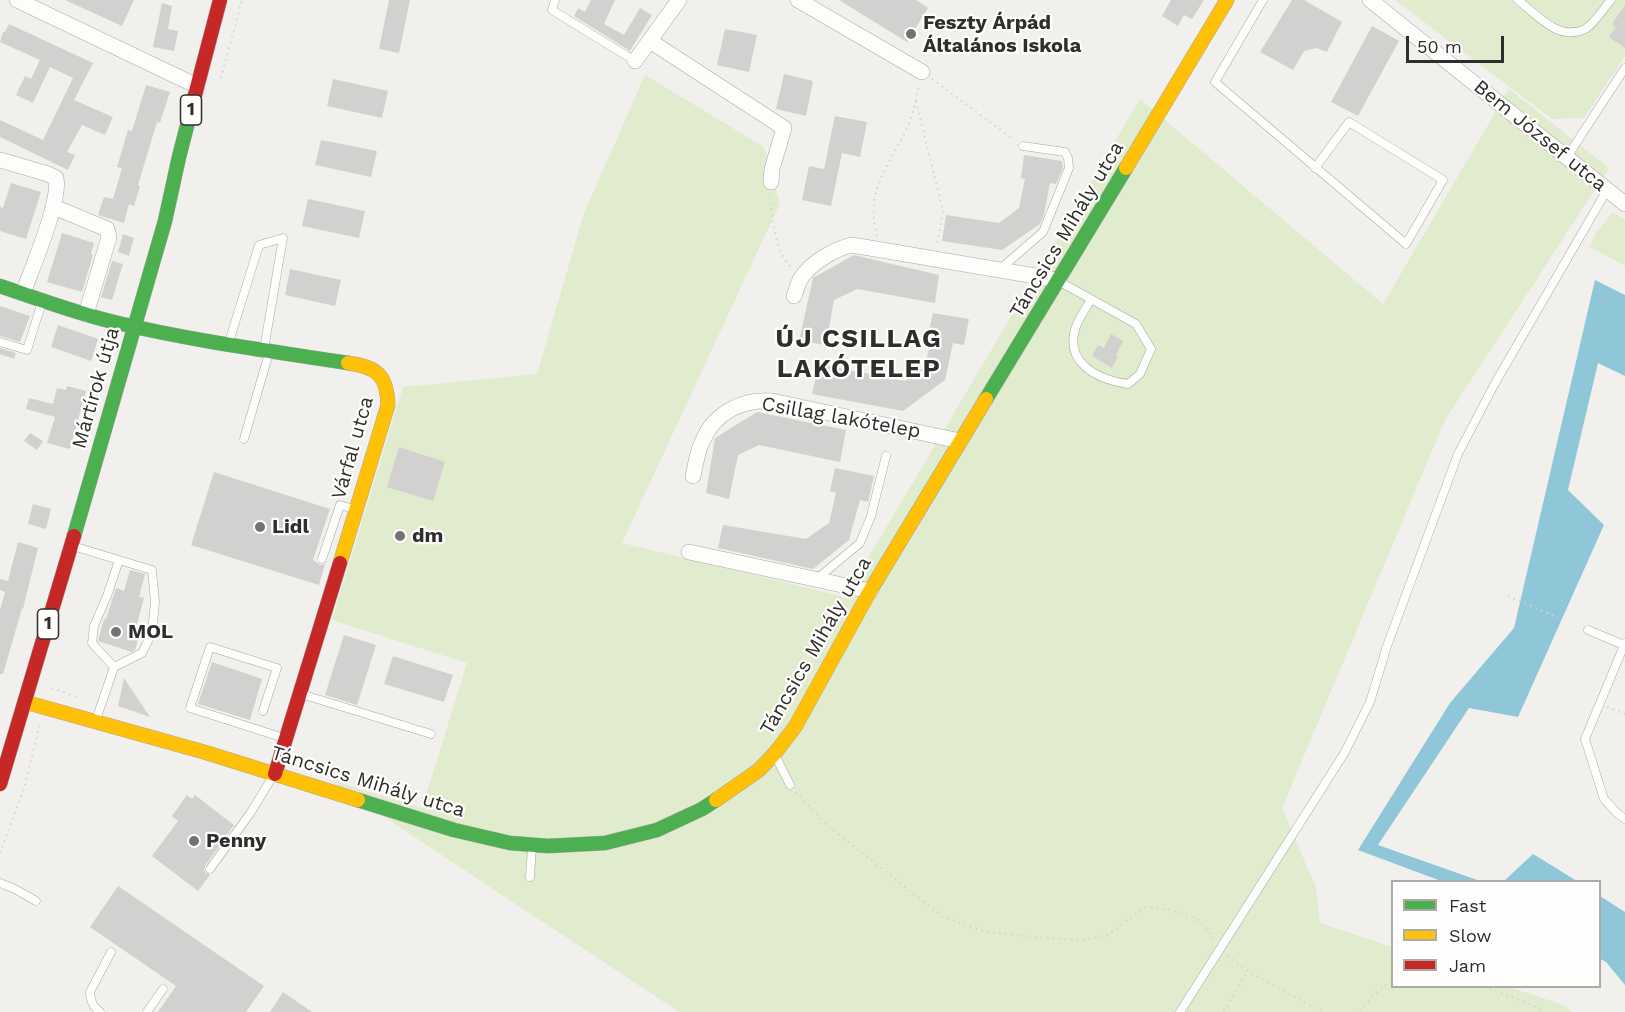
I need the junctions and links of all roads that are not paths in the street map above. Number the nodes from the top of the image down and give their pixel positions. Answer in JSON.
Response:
{"nodes":[{"id":1,"x":17,"y":0,"type":"edge"},
{"id":2,"x":220,"y":0,"type":"edge"},
{"id":3,"x":555,"y":0,"type":"edge"},
{"id":4,"x":798,"y":0,"type":"edge"},
{"id":5,"x":1227,"y":0,"type":"edge"},
{"id":6,"x":1263,"y":0,"type":"edge"},
{"id":7,"x":1370,"y":0,"type":"edge"},
{"id":8,"x":1518,"y":0,"type":"edge"},
{"id":9,"x":1611,"y":0,"type":"edge"},
{"id":10,"x":671,"y":2,"type":"edge"},
{"id":11,"x":650,"y":41,"type":"junction"},
{"id":12,"x":635,"y":61,"type":"joint"},
{"id":13,"x":1625,"y":68,"type":"edge"},
{"id":14,"x":922,"y":72,"type":"road end"},
{"id":15,"x":197,"y":86,"type":"junction"},
{"id":16,"x":1023,"y":146,"type":"road end"},
{"id":17,"x":1566,"y":158,"type":"junction"},
{"id":18,"x":0,"y":160,"type":"edge"},
{"id":19,"x":1315,"y":168,"type":"junction"},
{"id":20,"x":771,"y":182,"type":"road end"},
{"id":21,"x":1607,"y":190,"type":"junction"},
{"id":22,"x":1625,"y":204,"type":"edge"},
{"id":23,"x":54,"y":207,"type":"junction"},
{"id":24,"x":999,"y":270,"type":"junction"},
{"id":25,"x":1059,"y":281,"type":"junction"},
{"id":26,"x":0,"y":286,"type":"edge"},
{"id":27,"x":23,"y":293,"type":"junction"},
{"id":28,"x":794,"y":296,"type":"dead end"},
{"id":29,"x":1091,"y":299,"type":"junction"},
{"id":30,"x":43,"y":300,"type":"junction"},
{"id":31,"x":86,"y":314,"type":"junction"},
{"id":32,"x":135,"y":327,"type":"junction"},
{"id":33,"x":0,"y":342,"type":"edge"},
{"id":34,"x":229,"y":344,"type":"junction"},
{"id":35,"x":267,"y":351,"type":"junction"},
{"id":36,"x":244,"y":439,"type":"dead end"},
{"id":37,"x":960,"y":441,"type":"junction"},
{"id":38,"x":886,"y":456,"type":"dead end"},
{"id":39,"x":693,"y":476,"type":"dead end"},
{"id":40,"x":356,"y":510,"type":"junction"},
{"id":41,"x":70,"y":545,"type":"junction"},
{"id":42,"x":689,"y":552,"type":"dead end"},
{"id":43,"x":322,"y":559,"type":"dead end"},
{"id":44,"x":119,"y":560,"type":"junction"},
{"id":45,"x":817,"y":579,"type":"junction"},
{"id":46,"x":870,"y":591,"type":"junction"},
{"id":47,"x":1588,"y":630,"type":"dead end"},
{"id":48,"x":1624,"y":644,"type":"edge"},
{"id":49,"x":114,"y":667,"type":"junction"},
{"id":50,"x":299,"y":694,"type":"junction"},
{"id":51,"x":25,"y":702,"type":"junction"},
{"id":52,"x":263,"y":711,"type":"dead end"},
{"id":53,"x":95,"y":721,"type":"junction"},
{"id":54,"x":431,"y":734,"type":"dead end"},
{"id":55,"x":286,"y":739,"type":"junction"},
{"id":56,"x":775,"y":753,"type":"junction"},
{"id":57,"x":275,"y":774,"type":"junction"},
{"id":58,"x":0,"y":784,"type":"edge"},
{"id":59,"x":790,"y":785,"type":"road end"},
{"id":60,"x":1625,"y":819,"type":"edge"},
{"id":61,"x":532,"y":845,"type":"junction"},
{"id":62,"x":210,"y":868,"type":"dead end"},
{"id":63,"x":530,"y":877,"type":"dead end"},
{"id":64,"x":0,"y":883,"type":"edge"},
{"id":65,"x":36,"y":901,"type":"dead end"},
{"id":66,"x":111,"y":952,"type":"dead end"},
{"id":67,"x":162,"y":989,"type":"dead end"},
{"id":68,"x":100,"y":1012,"type":"edge"},
{"id":69,"x":147,"y":1012,"type":"edge"},
{"id":70,"x":1180,"y":1012,"type":"edge"}],
"edges":[{"from":1,"to":15,"type":"street"},
{"from":2,"to":15,"type":"street","name":"Mártírok útja","number":"1"},
{"from":3,"to":12,"type":"lane"},
{"from":4,"to":14,"type":"street"},
{"from":5,"to":25,"type":"street","name":"Táncsics Mihály utca"},
{"from":6,"to":19,"type":"lane"},
{"from":7,"to":17,"type":"street","name":"Bem József utca"},
{"from":8,"to":9,"type":"lane"},
{"from":10,"to":11,"type":"street"},
{"from":11,"to":12,"type":"street"},
{"from":11,"to":20,"type":"street"},
{"from":13,"to":17,"type":"lane"},
{"from":15,"to":32,"type":"street","name":"Mártírok útja","number":"1"},
{"from":16,"to":24,"type":"lane"},
{"from":17,"to":21,"type":"street","name":"Bem József utca"},
{"from":18,"to":23,"type":"street"},
{"from":19,"to":19,"type":"lane"},
{"from":21,"to":22,"type":"street","name":"Bem József utca"},
{"from":21,"to":70,"type":"lane"},
{"from":23,"to":27,"type":"street"},
{"from":23,"to":31,"type":"street"},
{"from":24,"to":25,"type":"street"},
{"from":24,"to":28,"type":"street"},
{"from":25,"to":29,"type":"lane"},
{"from":25,"to":37,"type":"street","name":"Táncsics Mihály utca"},
{"from":26,"to":27,"type":"street","name":"Várfal utca"},
{"from":27,"to":30,"type":"street","name":"Várfal utca"},
{"from":29,"to":29,"type":"lane"},
{"from":30,"to":31,"type":"street","name":"Várfal utca"},
{"from":30,"to":33,"type":"lane"},
{"from":31,"to":32,"type":"street","name":"Várfal utca"},
{"from":32,"to":34,"type":"street","name":"Várfal utca"},
{"from":32,"to":41,"type":"street","name":"Mártírok útja","number":"1"},
{"from":34,"to":35,"type":"street","name":"Várfal utca"},
{"from":34,"to":35,"type":"lane"},
{"from":35,"to":36,"type":"lane"},
{"from":35,"to":40,"type":"street","name":"Várfal utca"},
{"from":37,"to":39,"type":"street","name":"Csillag lakótelep"},
{"from":37,"to":46,"type":"street","name":"Táncsics Mihály utca"},
{"from":38,"to":45,"type":"lane"},
{"from":40,"to":43,"type":"lane"},
{"from":40,"to":50,"type":"street","name":"Várfal utca"},
{"from":41,"to":44,"type":"lane"},
{"from":41,"to":51,"type":"street","name":"Mártírok útja","number":"1"},
{"from":42,"to":45,"type":"street"},
{"from":44,"to":49,"type":"lane"},
{"from":44,"to":49,"type":"lane"},
{"from":45,"to":46,"type":"street"},
{"from":46,"to":56,"type":"street","name":"Táncsics Mihály utca"},
{"from":47,"to":48,"type":"lane"},
{"from":48,"to":60,"type":"lane"},
{"from":49,"to":53,"type":"lane"},
{"from":50,"to":54,"type":"lane"},
{"from":50,"to":55,"type":"street","name":"Várfal utca"},
{"from":51,"to":53,"type":"street","name":"Táncsics Mihály utca"},
{"from":51,"to":58,"type":"street","name":"Mártírok útja","number":"1"},
{"from":52,"to":55,"type":"lane"},
{"from":53,"to":57,"type":"street","name":"Táncsics Mihály utca"},
{"from":55,"to":57,"type":"street","name":"Várfal utca"},
{"from":56,"to":59,"type":"lane"},
{"from":56,"to":61,"type":"street","name":"Táncsics Mihály utca"},
{"from":57,"to":61,"type":"street","name":"Táncsics Mihály utca"},
{"from":57,"to":62,"type":"lane"},
{"from":61,"to":63,"type":"lane"},
{"from":64,"to":65,"type":"lane"},
{"from":66,"to":68,"type":"lane"},
{"from":67,"to":69,"type":"lane"}]}
